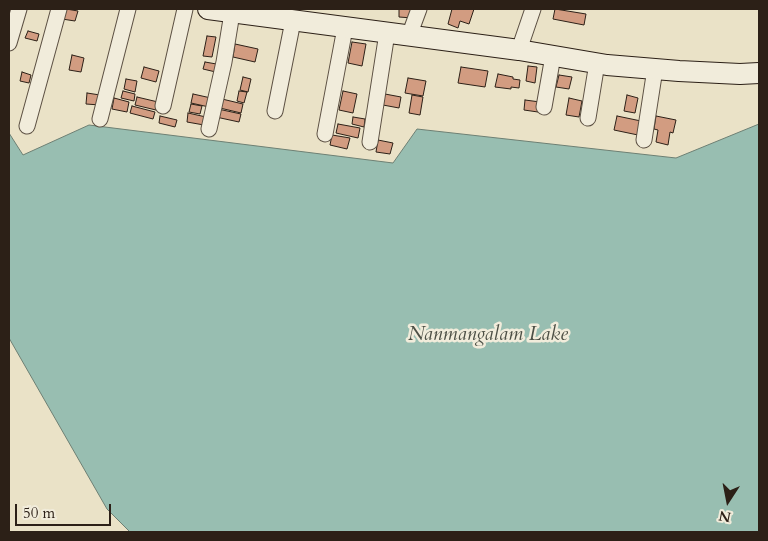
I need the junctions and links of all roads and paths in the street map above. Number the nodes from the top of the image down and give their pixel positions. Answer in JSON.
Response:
{"nodes":[{"id":1,"x":18,"y":9,"type":"edge"},
{"id":2,"x":59,"y":9,"type":"edge"},
{"id":3,"x":128,"y":9,"type":"edge"},
{"id":4,"x":185,"y":9,"type":"edge"},
{"id":5,"x":208,"y":9,"type":"edge"},
{"id":6,"x":419,"y":9,"type":"edge"},
{"id":7,"x":533,"y":9,"type":"edge"},
{"id":8,"x":232,"y":13,"type":"junction"},
{"id":9,"x":294,"y":21,"type":"junction"},
{"id":10,"x":344,"y":28,"type":"junction"},
{"id":11,"x":388,"y":33,"type":"junction"},
{"id":12,"x":409,"y":36,"type":"junction"},
{"id":13,"x":9,"y":43,"type":"edge"},
{"id":14,"x":520,"y":50,"type":"junction"},
{"id":15,"x":553,"y":56,"type":"junction"},
{"id":16,"x":597,"y":64,"type":"junction"},
{"id":17,"x":655,"y":69,"type":"junction"},
{"id":18,"x":759,"y":73,"type":"edge"},
{"id":19,"x":162,"y":106,"type":"dead end"},
{"id":20,"x":544,"y":108,"type":"dead end"},
{"id":21,"x":275,"y":111,"type":"dead end"},
{"id":22,"x":588,"y":118,"type":"dead end"},
{"id":23,"x":100,"y":119,"type":"dead end"},
{"id":24,"x":27,"y":126,"type":"dead end"},
{"id":25,"x":209,"y":129,"type":"dead end"},
{"id":26,"x":325,"y":134,"type":"dead end"},
{"id":27,"x":644,"y":140,"type":"dead end"},
{"id":28,"x":370,"y":142,"type":"dead end"}],
"edges":[{"from":1,"to":13,"type":"street"},
{"from":2,"to":24,"type":"street"},
{"from":3,"to":23,"type":"street"},
{"from":4,"to":19,"type":"street"},
{"from":5,"to":8,"type":"street"},
{"from":6,"to":12,"type":"street"},
{"from":7,"to":14,"type":"street"},
{"from":8,"to":9,"type":"street"},
{"from":8,"to":25,"type":"street"},
{"from":9,"to":10,"type":"street"},
{"from":9,"to":21,"type":"street"},
{"from":10,"to":11,"type":"street"},
{"from":10,"to":26,"type":"street"},
{"from":11,"to":12,"type":"street"},
{"from":11,"to":28,"type":"street"},
{"from":12,"to":14,"type":"street"},
{"from":14,"to":15,"type":"street"},
{"from":15,"to":16,"type":"street"},
{"from":15,"to":20,"type":"street"},
{"from":16,"to":17,"type":"street"},
{"from":16,"to":22,"type":"street"},
{"from":17,"to":18,"type":"street"},
{"from":17,"to":27,"type":"street"}]}
